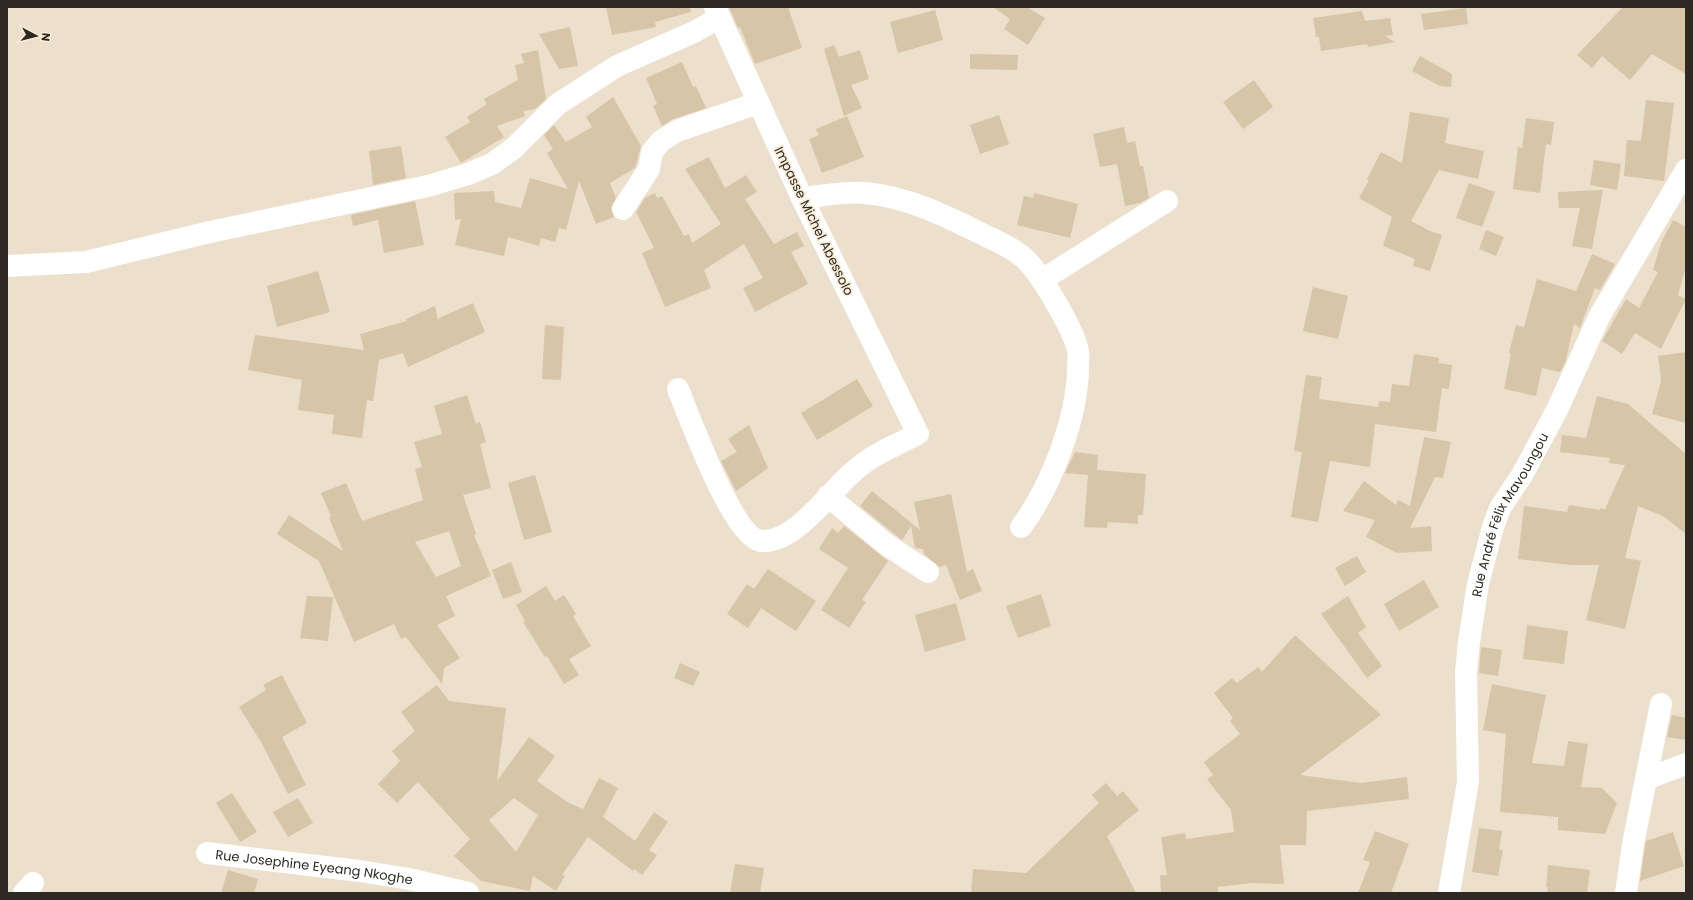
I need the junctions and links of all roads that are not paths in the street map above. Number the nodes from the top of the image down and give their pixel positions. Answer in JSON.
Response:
{"nodes":[{"id":1,"x":717,"y":12,"type":"edge"},
{"id":2,"x":758,"y":103,"type":"junction"},
{"id":3,"x":1686,"y":170,"type":"edge"},
{"id":4,"x":802,"y":198,"type":"junction"},
{"id":5,"x":1167,"y":201,"type":"dead end"},
{"id":6,"x":623,"y":209,"type":"dead end"},
{"id":7,"x":7,"y":266,"type":"edge"},
{"id":8,"x":1042,"y":280,"type":"junction"},
{"id":9,"x":678,"y":389,"type":"dead end"},
{"id":10,"x":828,"y":496,"type":"junction"},
{"id":11,"x":1021,"y":527,"type":"dead end"},
{"id":12,"x":928,"y":572,"type":"dead end"},
{"id":13,"x":1661,"y":704,"type":"dead end"},
{"id":14,"x":1686,"y":764,"type":"edge"},
{"id":15,"x":1646,"y":779,"type":"junction"},
{"id":16,"x":207,"y":853,"type":"dead end"},
{"id":17,"x":468,"y":893,"type":"edge"},
{"id":18,"x":1449,"y":893,"type":"edge"},
{"id":19,"x":1626,"y":893,"type":"edge"}],
"edges":[{"from":1,"to":2,"type":"street","name":"Impasse Michel Abessolo"},
{"from":1,"to":7,"type":"street"},
{"from":2,"to":4,"type":"street","name":"Impasse Michel Abessolo"},
{"from":2,"to":6,"type":"street"},
{"from":3,"to":18,"type":"street","name":"Rue André Félix Mavoungou"},
{"from":4,"to":8,"type":"street"},
{"from":4,"to":10,"type":"street","name":"Impasse Michel Abessolo"},
{"from":5,"to":8,"type":"street"},
{"from":8,"to":11,"type":"street"},
{"from":9,"to":10,"type":"street"},
{"from":10,"to":12,"type":"street"},
{"from":13,"to":15,"type":"street"},
{"from":14,"to":15,"type":"street"},
{"from":15,"to":19,"type":"street"},
{"from":16,"to":17,"type":"street","name":"Rue Josephine Eyeang Nkoghe"}]}
